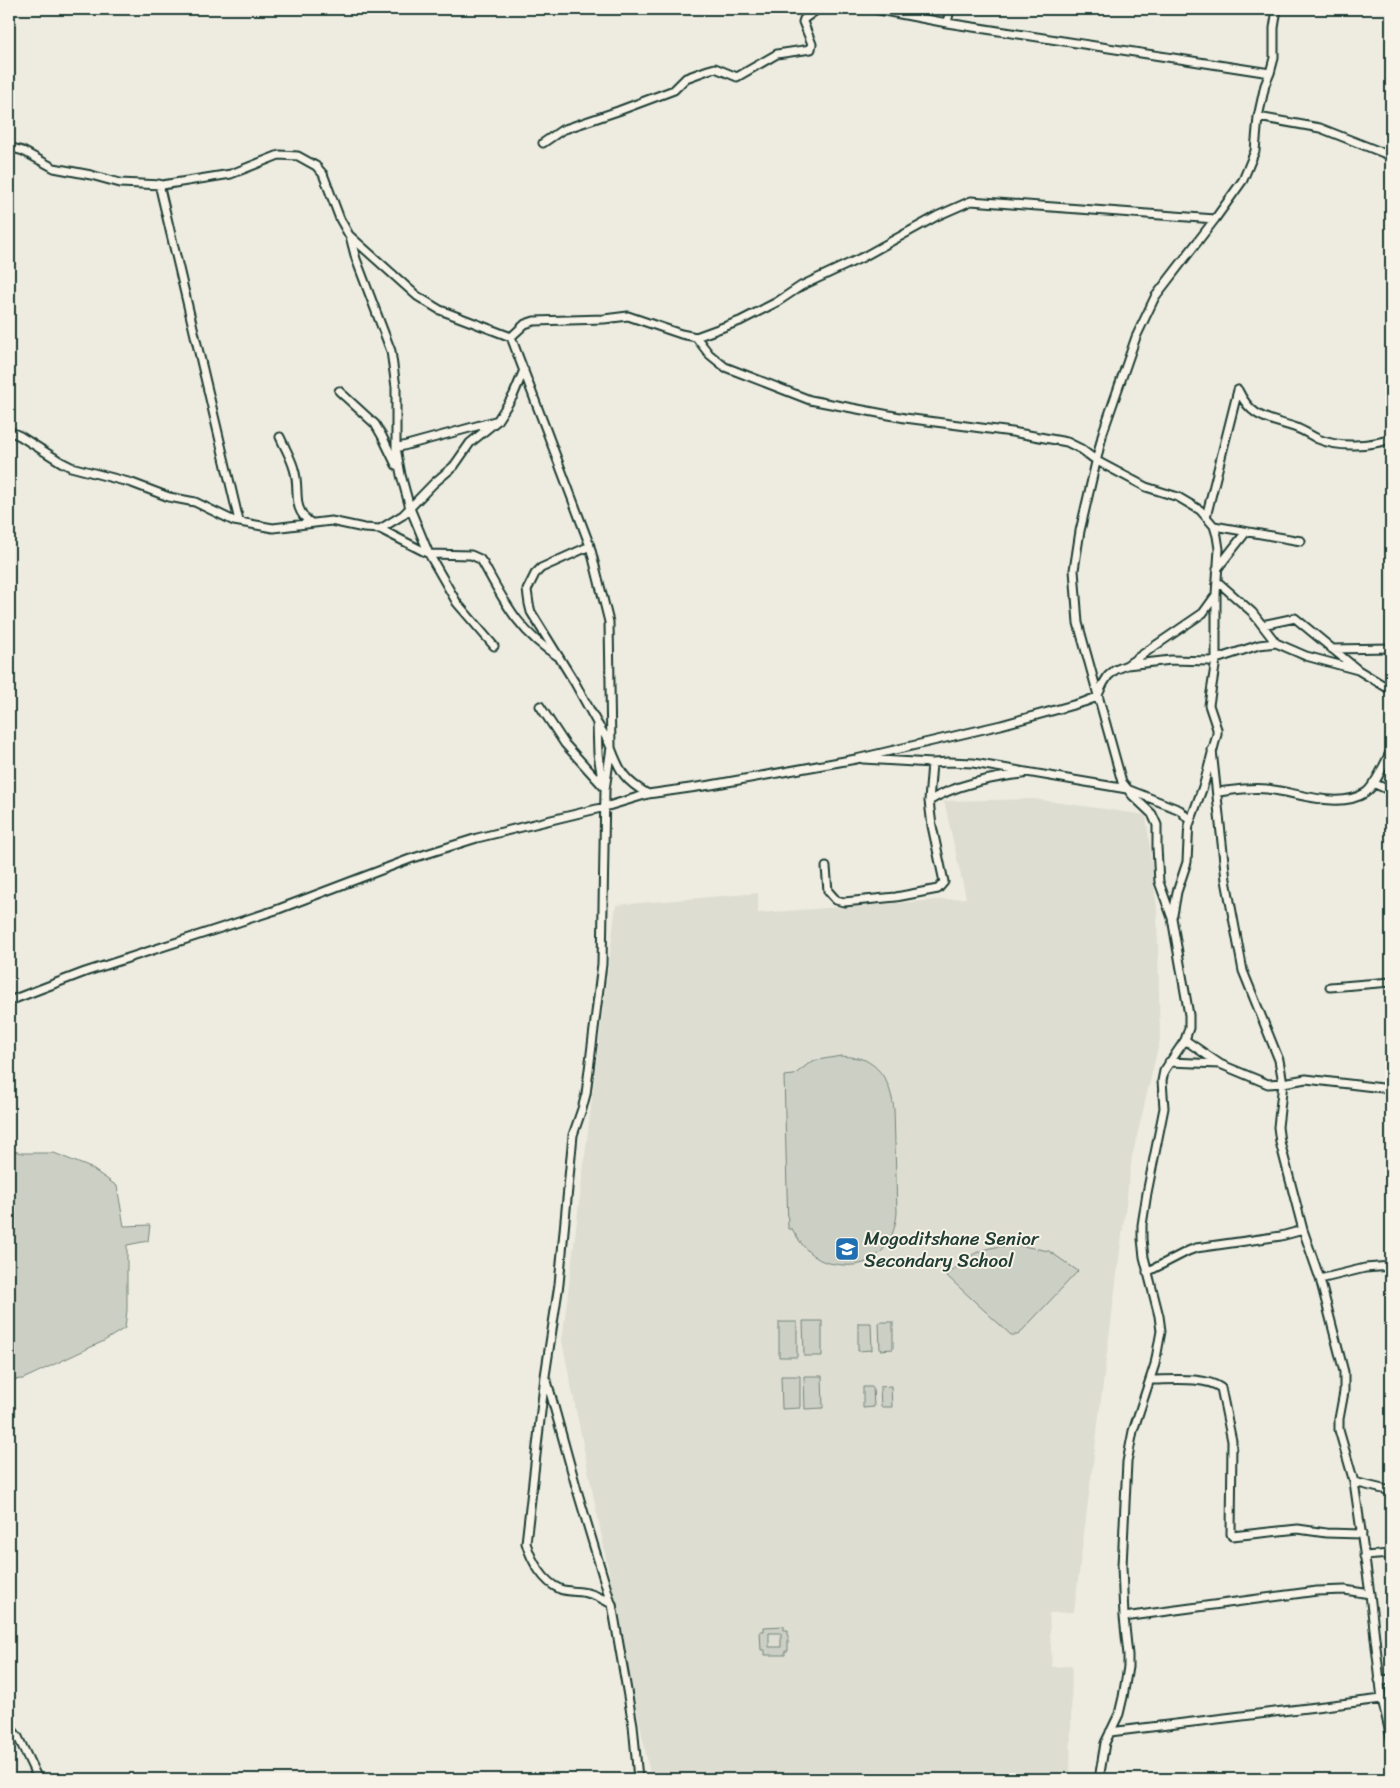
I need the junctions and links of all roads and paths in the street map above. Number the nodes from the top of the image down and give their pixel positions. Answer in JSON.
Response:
{"nodes":[{"id":1,"x":818,"y":9,"type":"edge"},
{"id":2,"x":874,"y":9,"type":"edge"},
{"id":3,"x":950,"y":9,"type":"edge"},
{"id":4,"x":1277,"y":9,"type":"edge"},
{"id":5,"x":947,"y":23,"type":"junction"},
{"id":6,"x":1270,"y":73,"type":"junction"},
{"id":7,"x":1258,"y":117,"type":"junction"},
{"id":8,"x":543,"y":143,"type":"dead end"},
{"id":9,"x":9,"y":147,"type":"edge"},
{"id":10,"x":1391,"y":156,"type":"edge"},
{"id":11,"x":159,"y":184,"type":"junction"},
{"id":12,"x":1215,"y":219,"type":"junction"},
{"id":13,"x":349,"y":235,"type":"junction"},
{"id":14,"x":511,"y":337,"type":"junction"},
{"id":15,"x":696,"y":337,"type":"junction"},
{"id":16,"x":524,"y":370,"type":"junction"},
{"id":17,"x":339,"y":391,"type":"dead end"},
{"id":18,"x":497,"y":421,"type":"junction"},
{"id":19,"x":9,"y":431,"type":"edge"},
{"id":20,"x":280,"y":437,"type":"dead end"},
{"id":21,"x":1391,"y":440,"type":"edge"},
{"id":22,"x":396,"y":448,"type":"junction"},
{"id":23,"x":1096,"y":461,"type":"junction"},
{"id":24,"x":401,"y":475,"type":"junction"},
{"id":25,"x":410,"y":508,"type":"junction"},
{"id":26,"x":1206,"y":517,"type":"junction"},
{"id":27,"x":239,"y":522,"type":"junction"},
{"id":28,"x":311,"y":523,"type":"junction"},
{"id":29,"x":1214,"y":526,"type":"junction"},
{"id":30,"x":380,"y":529,"type":"junction"},
{"id":31,"x":1246,"y":532,"type":"junction"},
{"id":32,"x":1301,"y":541,"type":"dead end"},
{"id":33,"x":590,"y":546,"type":"junction"},
{"id":34,"x":429,"y":554,"type":"junction"},
{"id":35,"x":1217,"y":570,"type":"junction"},
{"id":36,"x":1218,"y":582,"type":"junction"},
{"id":37,"x":1216,"y":594,"type":"junction"},
{"id":38,"x":1262,"y":625,"type":"junction"},
{"id":39,"x":1276,"y":643,"type":"junction"},
{"id":40,"x":494,"y":646,"type":"dead end"},
{"id":41,"x":1391,"y":648,"type":"edge"},
{"id":42,"x":1332,"y":649,"type":"junction"},
{"id":43,"x":559,"y":657,"type":"junction"},
{"id":44,"x":1216,"y":660,"type":"junction"},
{"id":45,"x":1127,"y":665,"type":"junction"},
{"id":46,"x":1358,"y":670,"type":"junction"},
{"id":47,"x":1391,"y":690,"type":"edge"},
{"id":48,"x":1097,"y":697,"type":"junction"},
{"id":49,"x":540,"y":706,"type":"dead end"},
{"id":50,"x":597,"y":723,"type":"junction"},
{"id":51,"x":611,"y":747,"type":"junction"},
{"id":52,"x":1212,"y":750,"type":"junction"},
{"id":53,"x":1391,"y":751,"type":"edge"},
{"id":54,"x":856,"y":759,"type":"junction"},
{"id":55,"x":932,"y":763,"type":"junction"},
{"id":56,"x":1034,"y":773,"type":"junction"},
{"id":57,"x":1373,"y":783,"type":"junction"},
{"id":58,"x":604,"y":788,"type":"junction"},
{"id":59,"x":1127,"y":789,"type":"junction"},
{"id":60,"x":1217,"y":792,"type":"junction"},
{"id":61,"x":1391,"y":792,"type":"edge"},
{"id":62,"x":648,"y":794,"type":"junction"},
{"id":63,"x":929,"y":801,"type":"junction"},
{"id":64,"x":606,"y":807,"type":"junction"},
{"id":65,"x":1189,"y":825,"type":"junction"},
{"id":66,"x":826,"y":867,"type":"dead end"},
{"id":67,"x":1172,"y":918,"type":"junction"},
{"id":68,"x":1391,"y":982,"type":"edge"},
{"id":69,"x":1330,"y":987,"type":"dead end"},
{"id":70,"x":9,"y":1000,"type":"edge"},
{"id":71,"x":1185,"y":1040,"type":"junction"},
{"id":72,"x":1169,"y":1062,"type":"junction"},
{"id":73,"x":1220,"y":1064,"type":"junction"},
{"id":74,"x":1283,"y":1083,"type":"junction"},
{"id":75,"x":1391,"y":1089,"type":"edge"},
{"id":76,"x":1303,"y":1230,"type":"junction"},
{"id":77,"x":1391,"y":1266,"type":"edge"},
{"id":78,"x":1147,"y":1272,"type":"junction"},
{"id":79,"x":1320,"y":1279,"type":"junction"},
{"id":80,"x":545,"y":1376,"type":"junction"},
{"id":81,"x":1150,"y":1380,"type":"junction"},
{"id":82,"x":1354,"y":1482,"type":"junction"},
{"id":83,"x":1391,"y":1491,"type":"edge"},
{"id":84,"x":1362,"y":1534,"type":"junction"},
{"id":85,"x":1391,"y":1554,"type":"edge"},
{"id":86,"x":1364,"y":1556,"type":"junction"},
{"id":87,"x":1370,"y":1594,"type":"junction"},
{"id":88,"x":611,"y":1603,"type":"junction"},
{"id":89,"x":1124,"y":1617,"type":"junction"},
{"id":90,"x":1391,"y":1679,"type":"edge"},
{"id":91,"x":1379,"y":1680,"type":"junction"},
{"id":92,"x":1382,"y":1699,"type":"junction"},
{"id":93,"x":9,"y":1726,"type":"edge"},
{"id":94,"x":1110,"y":1732,"type":"junction"},
{"id":95,"x":1391,"y":1738,"type":"edge"},
{"id":96,"x":38,"y":1779,"type":"edge"},
{"id":97,"x":638,"y":1779,"type":"edge"},
{"id":98,"x":1099,"y":1779,"type":"edge"}],
"edges":[{"from":1,"to":8,"type":"street"},
{"from":2,"to":5,"type":"street"},
{"from":3,"to":5,"type":"street"},
{"from":4,"to":6,"type":"street"},
{"from":5,"to":6,"type":"street"},
{"from":6,"to":7,"type":"street"},
{"from":7,"to":10,"type":"street"},
{"from":7,"to":12,"type":"street"},
{"from":9,"to":11,"type":"street"},
{"from":11,"to":13,"type":"street"},
{"from":11,"to":27,"type":"street"},
{"from":12,"to":15,"type":"street"},
{"from":12,"to":23,"type":"street"},
{"from":13,"to":14,"type":"street"},
{"from":13,"to":22,"type":"street"},
{"from":14,"to":15,"type":"street"},
{"from":14,"to":16,"type":"street"},
{"from":15,"to":23,"type":"street"},
{"from":16,"to":18,"type":"street"},
{"from":16,"to":33,"type":"street"},
{"from":17,"to":24,"type":"street"},
{"from":18,"to":22,"type":"street"},
{"from":18,"to":25,"type":"street"},
{"from":19,"to":27,"type":"street"},
{"from":20,"to":28,"type":"street"},
{"from":21,"to":26,"type":"street"},
{"from":22,"to":24,"type":"street"},
{"from":23,"to":26,"type":"street"},
{"from":23,"to":48,"type":"street"},
{"from":24,"to":25,"type":"street"},
{"from":25,"to":30,"type":"street"},
{"from":25,"to":34,"type":"street"},
{"from":26,"to":29,"type":"street"},
{"from":27,"to":28,"type":"street"},
{"from":28,"to":30,"type":"street"},
{"from":29,"to":31,"type":"street"},
{"from":29,"to":35,"type":"street"},
{"from":30,"to":34,"type":"street"},
{"from":31,"to":32,"type":"street"},
{"from":31,"to":35,"type":"street"},
{"from":33,"to":43,"type":"street"},
{"from":33,"to":51,"type":"street"},
{"from":34,"to":40,"type":"street"},
{"from":34,"to":43,"type":"street"},
{"from":35,"to":36,"type":"street"},
{"from":36,"to":37,"type":"street"},
{"from":36,"to":38,"type":"street"},
{"from":37,"to":44,"type":"street"},
{"from":37,"to":45,"type":"street"},
{"from":38,"to":39,"type":"street"},
{"from":38,"to":42,"type":"street"},
{"from":39,"to":44,"type":"street"},
{"from":39,"to":46,"type":"street"},
{"from":41,"to":42,"type":"street"},
{"from":42,"to":46,"type":"street"},
{"from":43,"to":50,"type":"street"},
{"from":44,"to":45,"type":"street"},
{"from":44,"to":52,"type":"street"},
{"from":45,"to":48,"type":"street"},
{"from":46,"to":47,"type":"street"},
{"from":48,"to":54,"type":"street"},
{"from":48,"to":59,"type":"street"},
{"from":49,"to":58,"type":"street"},
{"from":50,"to":51,"type":"street"},
{"from":50,"to":58,"type":"street"},
{"from":51,"to":58,"type":"street"},
{"from":51,"to":62,"type":"street"},
{"from":52,"to":60,"type":"street"},
{"from":52,"to":65,"type":"street"},
{"from":53,"to":57,"type":"street"},
{"from":54,"to":55,"type":"street"},
{"from":54,"to":62,"type":"street"},
{"from":55,"to":56,"type":"street"},
{"from":55,"to":63,"type":"street"},
{"from":56,"to":59,"type":"street"},
{"from":56,"to":63,"type":"street"},
{"from":57,"to":60,"type":"street"},
{"from":57,"to":61,"type":"street"},
{"from":58,"to":64,"type":"street"},
{"from":59,"to":65,"type":"street"},
{"from":59,"to":67,"type":"street"},
{"from":60,"to":74,"type":"street"},
{"from":62,"to":64,"type":"street"},
{"from":63,"to":66,"type":"street"},
{"from":64,"to":70,"type":"street"},
{"from":64,"to":80,"type":"street"},
{"from":65,"to":67,"type":"street"},
{"from":67,"to":71,"type":"street"},
{"from":68,"to":69,"type":"street"},
{"from":71,"to":72,"type":"street"},
{"from":71,"to":73,"type":"street"},
{"from":72,"to":73,"type":"street"},
{"from":72,"to":78,"type":"street"},
{"from":73,"to":74,"type":"street"},
{"from":74,"to":75,"type":"street"},
{"from":74,"to":76,"type":"street"},
{"from":76,"to":78,"type":"street"},
{"from":76,"to":79,"type":"street"},
{"from":77,"to":79,"type":"street"},
{"from":78,"to":81,"type":"street"},
{"from":79,"to":82,"type":"street"},
{"from":80,"to":88,"type":"street"},
{"from":80,"to":88,"type":"street"},
{"from":81,"to":84,"type":"street"},
{"from":81,"to":89,"type":"street"},
{"from":82,"to":83,"type":"street"},
{"from":82,"to":84,"type":"street"},
{"from":84,"to":86,"type":"street"},
{"from":85,"to":86,"type":"street"},
{"from":86,"to":87,"type":"street"},
{"from":87,"to":89,"type":"street"},
{"from":87,"to":91,"type":"street"},
{"from":88,"to":97,"type":"street"},
{"from":89,"to":94,"type":"street"},
{"from":90,"to":91,"type":"street"},
{"from":91,"to":92,"type":"street"},
{"from":92,"to":94,"type":"street"},
{"from":92,"to":95,"type":"street"},
{"from":93,"to":96,"type":"street"},
{"from":94,"to":98,"type":"street"}]}
